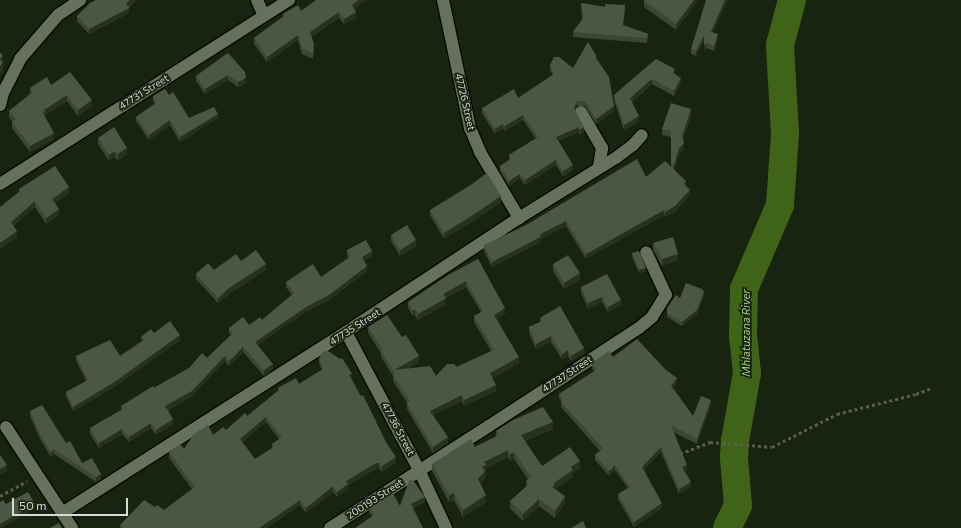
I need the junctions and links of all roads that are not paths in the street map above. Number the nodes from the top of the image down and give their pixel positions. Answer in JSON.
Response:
{"nodes":[{"id":1,"x":80,"y":0,"type":"edge"},
{"id":2,"x":257,"y":0,"type":"edge"},
{"id":3,"x":289,"y":0,"type":"edge"},
{"id":4,"x":443,"y":0,"type":"edge"},
{"id":5,"x":264,"y":16,"type":"junction"},
{"id":6,"x":0,"y":105,"type":"edge"},
{"id":7,"x":581,"y":112,"type":"dead end"},
{"id":8,"x":642,"y":135,"type":"dead end"},
{"id":9,"x":599,"y":168,"type":"junction"},
{"id":10,"x":0,"y":184,"type":"edge"},
{"id":11,"x":519,"y":218,"type":"junction"},
{"id":12,"x":646,"y":252,"type":"dead end"},
{"id":13,"x":346,"y":332,"type":"junction"},
{"id":14,"x":6,"y":427,"type":"dead end"},
{"id":15,"x":419,"y":470,"type":"junction"},
{"id":16,"x":62,"y":513,"type":"junction"},
{"id":17,"x":72,"y":528,"type":"edge"},
{"id":18,"x":330,"y":528,"type":"edge"},
{"id":19,"x":446,"y":528,"type":"edge"}],
"edges":[{"from":1,"to":6,"type":"street"},
{"from":2,"to":5,"type":"street"},
{"from":3,"to":5,"type":"street","name":"47731 Street"},
{"from":4,"to":11,"type":"street","name":"47726 Street"},
{"from":5,"to":10,"type":"street","name":"47731 Street"},
{"from":7,"to":9,"type":"street"},
{"from":8,"to":9,"type":"street","name":"47735 Street"},
{"from":9,"to":11,"type":"street","name":"47735 Street"},
{"from":11,"to":13,"type":"street","name":"47735 Street"},
{"from":12,"to":15,"type":"street","name":"47737 Street"},
{"from":13,"to":15,"type":"street","name":"47736 Street"},
{"from":13,"to":16,"type":"street","name":"47735 Street"},
{"from":14,"to":16,"type":"street"},
{"from":15,"to":18,"type":"street","name":"200193 Street"},
{"from":15,"to":19,"type":"street","name":"47736 Street"},
{"from":16,"to":17,"type":"street"}]}
